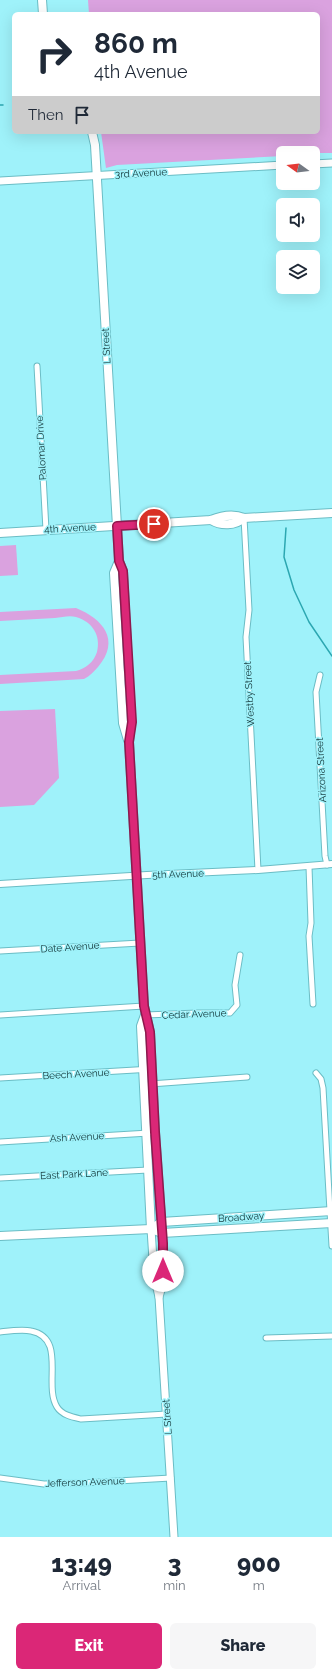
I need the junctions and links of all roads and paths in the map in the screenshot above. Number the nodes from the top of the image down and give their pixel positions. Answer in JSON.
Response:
{"nodes":[{"id":1,"x":42,"y":0,"type":"edge"},
{"id":2,"x":43,"y":12,"type":"edge"},
{"id":3,"x":92,"y":134,"type":"edge"},
{"id":4,"x":332,"y":163,"type":"edge"},
{"id":5,"x":320,"y":164,"type":"edge"},
{"id":6,"x":276,"y":165,"type":"edge"},
{"id":7,"x":96,"y":175,"type":"junction"},
{"id":8,"x":0,"y":181,"type":"edge"},
{"id":9,"x":37,"y":366,"type":"dead end"},
{"id":10,"x":332,"y":513,"type":"edge"},
{"id":11,"x":244,"y":518,"type":"junction"},
{"id":12,"x":117,"y":526,"type":"junction"},
{"id":13,"x":46,"y":530,"type":"junction"},
{"id":14,"x":0,"y":532,"type":"edge"},
{"id":15,"x":320,"y":675,"type":"dead end"},
{"id":16,"x":330,"y":865,"type":"edge"},
{"id":17,"x":309,"y":867,"type":"junction"},
{"id":18,"x":258,"y":870,"type":"junction"},
{"id":19,"x":136,"y":875,"type":"junction"},
{"id":20,"x":0,"y":884,"type":"edge"},
{"id":21,"x":140,"y":943,"type":"junction"},
{"id":22,"x":0,"y":951,"type":"edge"},
{"id":23,"x":240,"y":955,"type":"dead end"},
{"id":24,"x":313,"y":1004,"type":"dead end"},
{"id":25,"x":144,"y":1006,"type":"junction"},
{"id":26,"x":0,"y":1015,"type":"edge"},
{"id":27,"x":145,"y":1016,"type":"junction"},
{"id":28,"x":148,"y":1070,"type":"junction"},
{"id":29,"x":316,"y":1073,"type":"dead end"},
{"id":30,"x":246,"y":1077,"type":"dead end"},
{"id":31,"x":0,"y":1078,"type":"edge"},
{"id":32,"x":149,"y":1084,"type":"junction"},
{"id":33,"x":151,"y":1132,"type":"junction"},
{"id":34,"x":0,"y":1142,"type":"edge"},
{"id":35,"x":148,"y":1170,"type":"junction"},
{"id":36,"x":0,"y":1178,"type":"edge"},
{"id":37,"x":331,"y":1211,"type":"edge"},
{"id":38,"x":162,"y":1222,"type":"junction"},
{"id":39,"x":331,"y":1223,"type":"edge"},
{"id":40,"x":151,"y":1229,"type":"junction"},
{"id":41,"x":162,"y":1233,"type":"junction"},
{"id":42,"x":0,"y":1236,"type":"edge"},
{"id":43,"x":332,"y":1246,"type":"edge"},
{"id":44,"x":159,"y":1298,"type":"junction"},
{"id":45,"x":0,"y":1332,"type":"edge"},
{"id":46,"x":332,"y":1336,"type":"edge"},
{"id":47,"x":266,"y":1338,"type":"dead end"},
{"id":48,"x":167,"y":1414,"type":"junction"},
{"id":49,"x":0,"y":1478,"type":"edge"},
{"id":50,"x":171,"y":1478,"type":"junction"},
{"id":51,"x":174,"y":1537,"type":"edge"}],
"edges":[{"from":1,"to":2,"type":"main road"},
{"from":3,"to":7,"type":"main road","name":"L Street"},
{"from":4,"to":5,"type":"main road"},
{"from":6,"to":7,"type":"main road","name":"3rd Avenue"},
{"from":7,"to":8,"type":"main road","name":"3rd Avenue"},
{"from":7,"to":12,"type":"main road","name":"L Street"},
{"from":9,"to":13,"type":"street","name":"Palomar Drive"},
{"from":10,"to":11,"type":"main road","name":"4th Avenue"},
{"from":11,"to":12,"type":"main road","name":"4th Avenue"},
{"from":11,"to":18,"type":"street","name":"Westby Street"},
{"from":12,"to":13,"type":"main road","name":"4th Avenue"},
{"from":12,"to":19,"type":"main road","name":"L Street"},
{"from":13,"to":14,"type":"main road","name":"4th Avenue"},
{"from":15,"to":16,"type":"street","name":"Arizona Street"},
{"from":16,"to":17,"type":"street","name":"5th Avenue"},
{"from":17,"to":18,"type":"street","name":"5th Avenue"},
{"from":17,"to":24,"type":"street"},
{"from":18,"to":19,"type":"street","name":"5th Avenue"},
{"from":19,"to":20,"type":"street","name":"5th Avenue"},
{"from":19,"to":21,"type":"main road","name":"L Street"},
{"from":21,"to":22,"type":"street","name":"Date Avenue"},
{"from":21,"to":25,"type":"main road","name":"L Street"},
{"from":23,"to":27,"type":"street","name":"Cedar Avenue"},
{"from":25,"to":26,"type":"street"},
{"from":25,"to":27,"type":"main road","name":"L Street"},
{"from":27,"to":28,"type":"main road","name":"L Street"},
{"from":28,"to":31,"type":"street","name":"Beech Avenue"},
{"from":28,"to":32,"type":"main road","name":"L Street"},
{"from":29,"to":37,"type":"street"},
{"from":30,"to":32,"type":"street"},
{"from":32,"to":33,"type":"main road","name":"L Street"},
{"from":33,"to":34,"type":"street","name":"Ash Avenue"},
{"from":33,"to":35,"type":"main road","name":"L Street"},
{"from":33,"to":38,"type":"main road","name":"L Street"},
{"from":35,"to":36,"type":"street","name":"East Park Lane"},
{"from":35,"to":40,"type":"main road","name":"L Street"},
{"from":37,"to":38,"type":"main road","name":"Broadway"},
{"from":37,"to":39,"type":"street"},
{"from":38,"to":40,"type":"main road","name":"Broadway"},
{"from":38,"to":41,"type":"main road","name":"L Street"},
{"from":39,"to":41,"type":"main road","name":"Broadway"},
{"from":39,"to":43,"type":"street"},
{"from":40,"to":41,"type":"main road","name":"Broadway"},
{"from":40,"to":42,"type":"main road","name":"Broadway"},
{"from":40,"to":44,"type":"main road","name":"L Street"},
{"from":41,"to":44,"type":"main road","name":"L Street"},
{"from":44,"to":48,"type":"main road","name":"L Street"},
{"from":45,"to":48,"type":"street"},
{"from":46,"to":47,"type":"street"},
{"from":48,"to":50,"type":"main road","name":"L Street"},
{"from":49,"to":50,"type":"street","name":"Jefferson Avenue"},
{"from":50,"to":51,"type":"main road","name":"L Street"}]}
